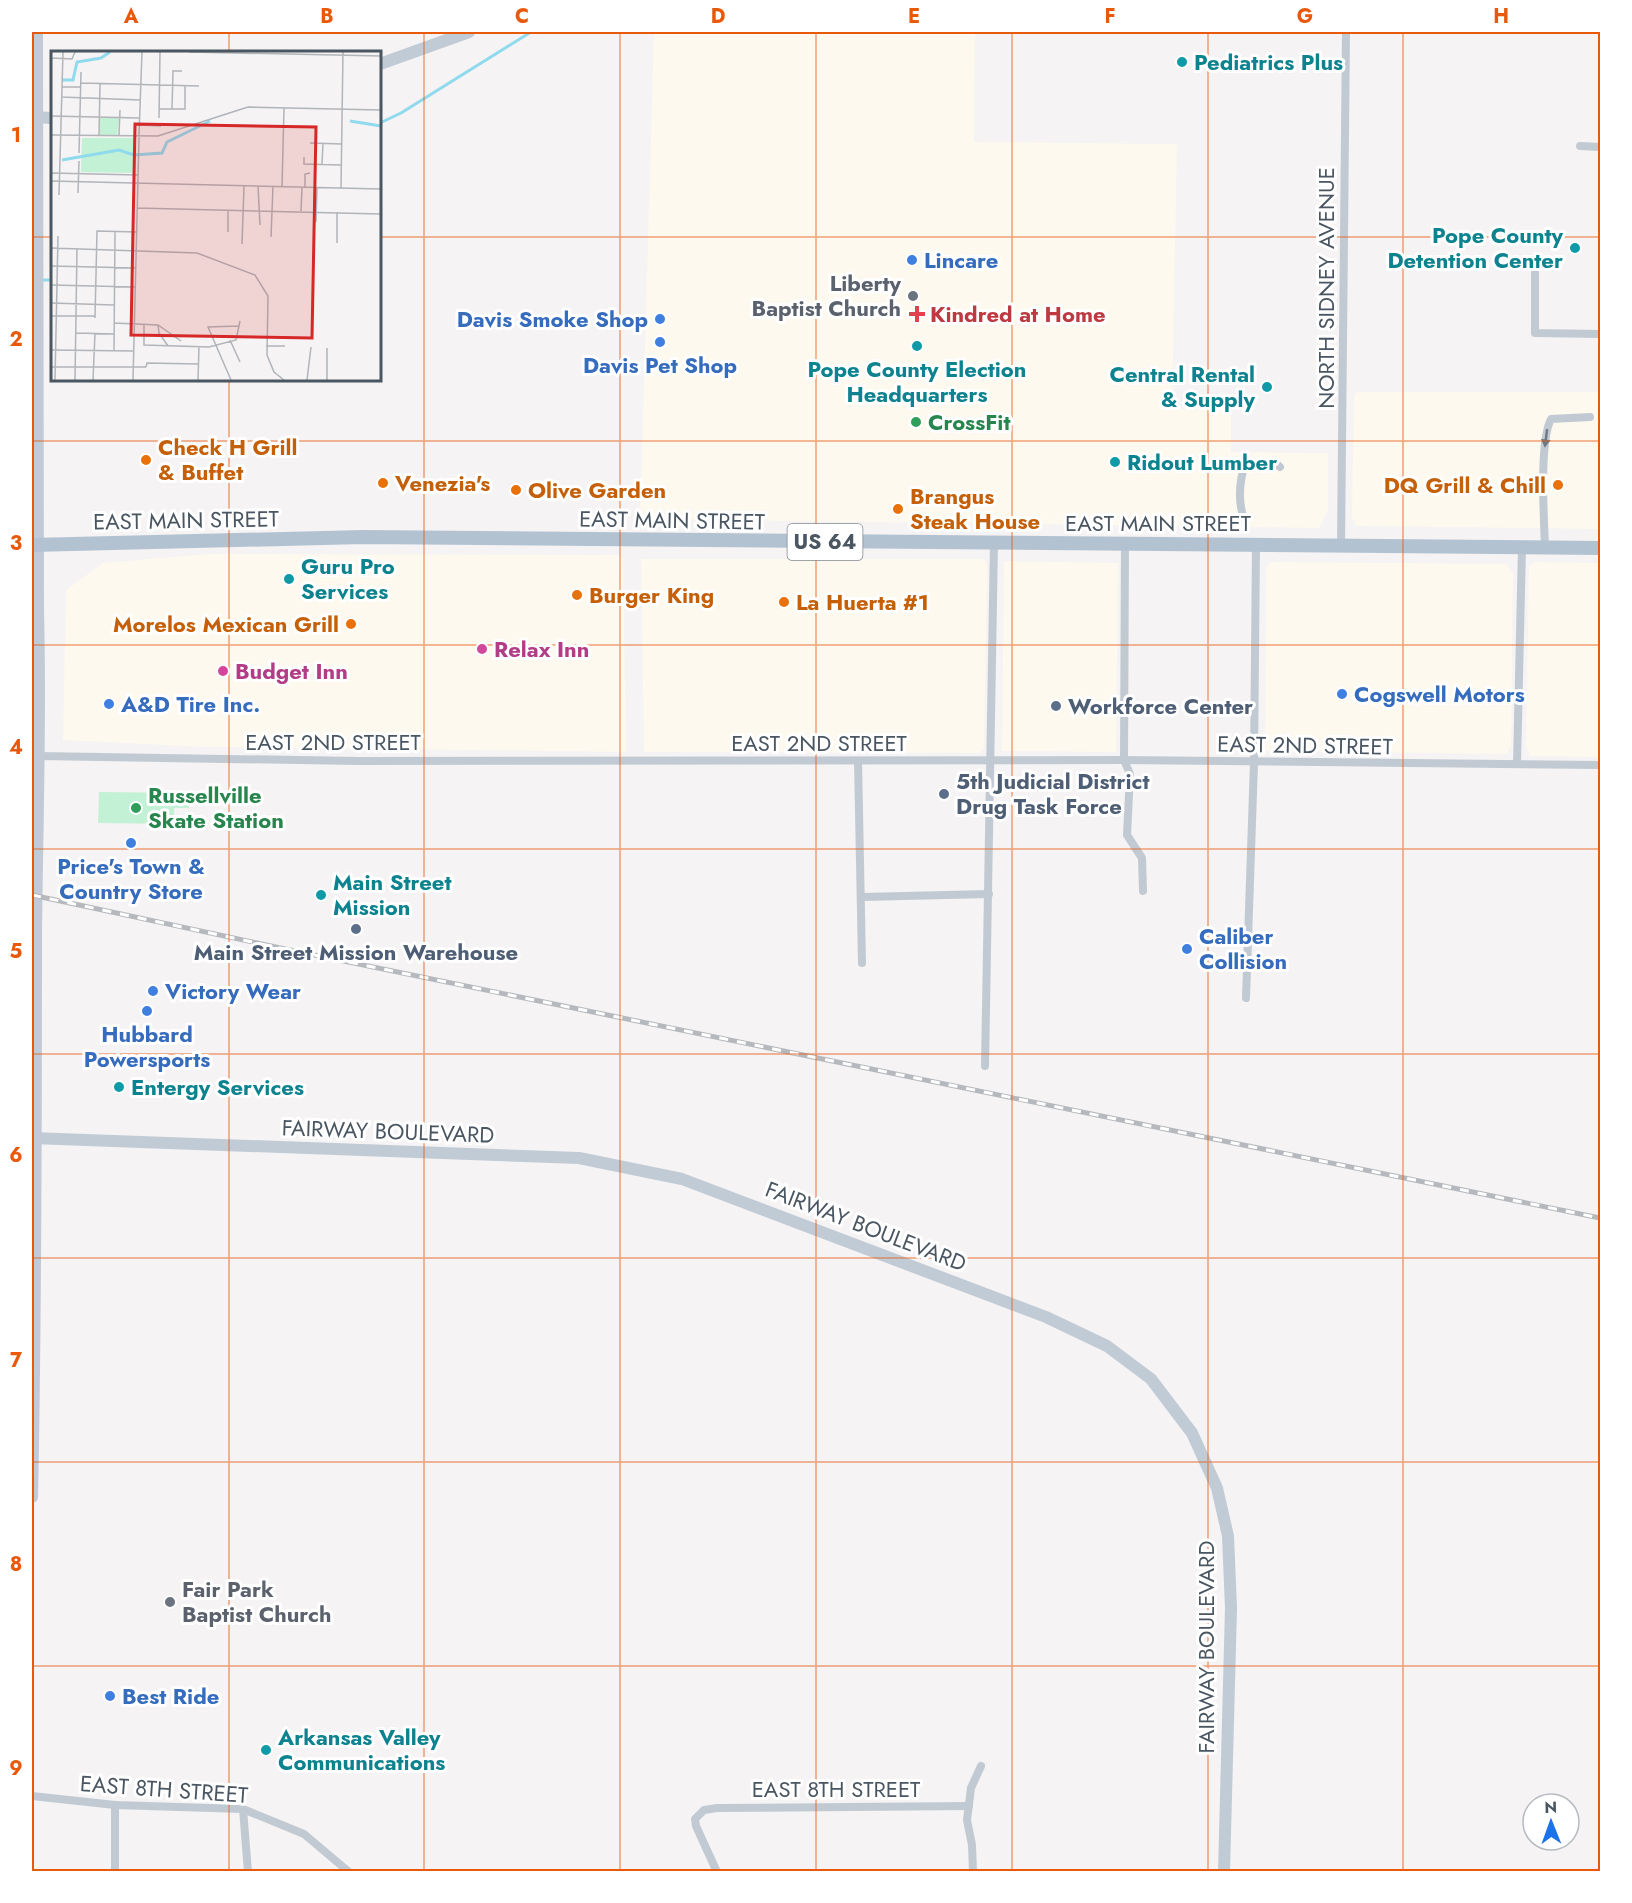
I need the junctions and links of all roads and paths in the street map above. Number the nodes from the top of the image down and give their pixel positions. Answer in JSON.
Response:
{"nodes":[{"id":1,"x":37,"y":32,"type":"edge"},
{"id":2,"x":469,"y":32,"type":"edge"},
{"id":3,"x":1346,"y":32,"type":"edge"},
{"id":4,"x":381,"y":64,"type":"edge"},
{"id":5,"x":34,"y":117,"type":"edge"},
{"id":6,"x":51,"y":117,"type":"edge"},
{"id":7,"x":1580,"y":146,"type":"dead end"},
{"id":8,"x":1600,"y":147,"type":"edge"},
{"id":9,"x":1535,"y":273,"type":"dead end"},
{"id":10,"x":1600,"y":333,"type":"edge"},
{"id":11,"x":1590,"y":417,"type":"dead end"},
{"id":12,"x":34,"y":465,"type":"edge"},
{"id":13,"x":1280,"y":467,"type":"dead end"},
{"id":14,"x":1245,"y":522,"type":"dead end"},
{"id":15,"x":994,"y":543,"type":"junction"},
{"id":16,"x":35,"y":544,"type":"edge"},
{"id":17,"x":1125,"y":544,"type":"junction"},
{"id":18,"x":1256,"y":545,"type":"junction"},
{"id":19,"x":1341,"y":546,"type":"junction"},
{"id":20,"x":1522,"y":547,"type":"junction"},
{"id":21,"x":1545,"y":547,"type":"junction"},
{"id":22,"x":1600,"y":548,"type":"edge"},
{"id":23,"x":38,"y":756,"type":"junction"},
{"id":24,"x":1124,"y":760,"type":"junction"},
{"id":25,"x":858,"y":761,"type":"junction"},
{"id":26,"x":990,"y":761,"type":"junction"},
{"id":27,"x":1254,"y":763,"type":"junction"},
{"id":28,"x":1517,"y":764,"type":"junction"},
{"id":29,"x":1600,"y":765,"type":"edge"},
{"id":30,"x":1143,"y":891,"type":"dead end"},
{"id":31,"x":989,"y":894,"type":"junction"},
{"id":32,"x":861,"y":897,"type":"junction"},
{"id":33,"x":862,"y":963,"type":"dead end"},
{"id":34,"x":34,"y":981,"type":"edge"},
{"id":35,"x":1246,"y":998,"type":"dead end"},
{"id":36,"x":985,"y":1066,"type":"dead end"},
{"id":37,"x":34,"y":1138,"type":"edge"},
{"id":38,"x":33,"y":1303,"type":"edge"},
{"id":39,"x":32,"y":1468,"type":"edge"},
{"id":40,"x":32,"y":1497,"type":"edge"},
{"id":41,"x":981,"y":1766,"type":"dead end"},
{"id":42,"x":32,"y":1796,"type":"edge"},
{"id":43,"x":115,"y":1805,"type":"junction"},
{"id":44,"x":969,"y":1806,"type":"junction"},
{"id":45,"x":243,"y":1809,"type":"junction"},
{"id":46,"x":115,"y":1872,"type":"edge"},
{"id":47,"x":248,"y":1872,"type":"edge"},
{"id":48,"x":349,"y":1872,"type":"edge"},
{"id":49,"x":717,"y":1872,"type":"edge"},
{"id":50,"x":973,"y":1872,"type":"edge"},
{"id":51,"x":1224,"y":1872,"type":"edge"}],
"edges":[{"from":1,"to":5,"type":"street"},
{"from":2,"to":4,"type":"street"},
{"from":3,"to":19,"type":"street","name":"NORTH SIDNEY AVENUE"},
{"from":5,"to":6,"type":"street"},
{"from":5,"to":12,"type":"street"},
{"from":7,"to":8,"type":"street"},
{"from":9,"to":10,"type":"street"},
{"from":11,"to":21,"type":"street","one_way":true},
{"from":12,"to":16,"type":"street"},
{"from":13,"to":14,"type":"street"},
{"from":15,"to":16,"type":"main road","name":"EAST MAIN STREET","number":"US 64"},
{"from":15,"to":17,"type":"main road","name":"EAST MAIN STREET","number":"US 64"},
{"from":15,"to":26,"type":"street"},
{"from":16,"to":23,"type":"street"},
{"from":17,"to":18,"type":"main road","name":"EAST MAIN STREET","number":"US 64"},
{"from":17,"to":24,"type":"street"},
{"from":18,"to":19,"type":"main road","name":"EAST MAIN STREET","number":"US 64"},
{"from":18,"to":27,"type":"street"},
{"from":19,"to":20,"type":"main road","name":"EAST MAIN STREET","number":"US 64"},
{"from":20,"to":21,"type":"main road","name":"EAST MAIN STREET","number":"US 64"},
{"from":20,"to":28,"type":"street"},
{"from":21,"to":22,"type":"main road","name":"EAST MAIN STREET","number":"US 64"},
{"from":23,"to":25,"type":"street","name":"EAST 2ND STREET"},
{"from":23,"to":34,"type":"street"},
{"from":24,"to":26,"type":"street","name":"EAST 2ND STREET"},
{"from":24,"to":27,"type":"street","name":"EAST 2ND STREET"},
{"from":24,"to":30,"type":"street"},
{"from":25,"to":26,"type":"street","name":"EAST 2ND STREET"},
{"from":25,"to":32,"type":"street"},
{"from":26,"to":31,"type":"street"},
{"from":27,"to":28,"type":"street","name":"EAST 2ND STREET"},
{"from":27,"to":35,"type":"street"},
{"from":28,"to":29,"type":"street","name":"EAST 2ND STREET"},
{"from":31,"to":32,"type":"street"},
{"from":31,"to":36,"type":"street"},
{"from":32,"to":33,"type":"street"},
{"from":34,"to":37,"type":"street"},
{"from":37,"to":38,"type":"street"},
{"from":37,"to":51,"type":"street","name":"FAIRWAY BOULEVARD"},
{"from":38,"to":39,"type":"street"},
{"from":39,"to":40,"type":"street"},
{"from":41,"to":44,"type":"street"},
{"from":42,"to":43,"type":"street","name":"EAST 8TH STREET"},
{"from":43,"to":45,"type":"street","name":"EAST 8TH STREET"},
{"from":43,"to":46,"type":"street"},
{"from":44,"to":49,"type":"street","name":"EAST 8TH STREET"},
{"from":44,"to":50,"type":"street"},
{"from":45,"to":47,"type":"street"},
{"from":45,"to":48,"type":"street","name":"EAST 8TH STREET"}]}
